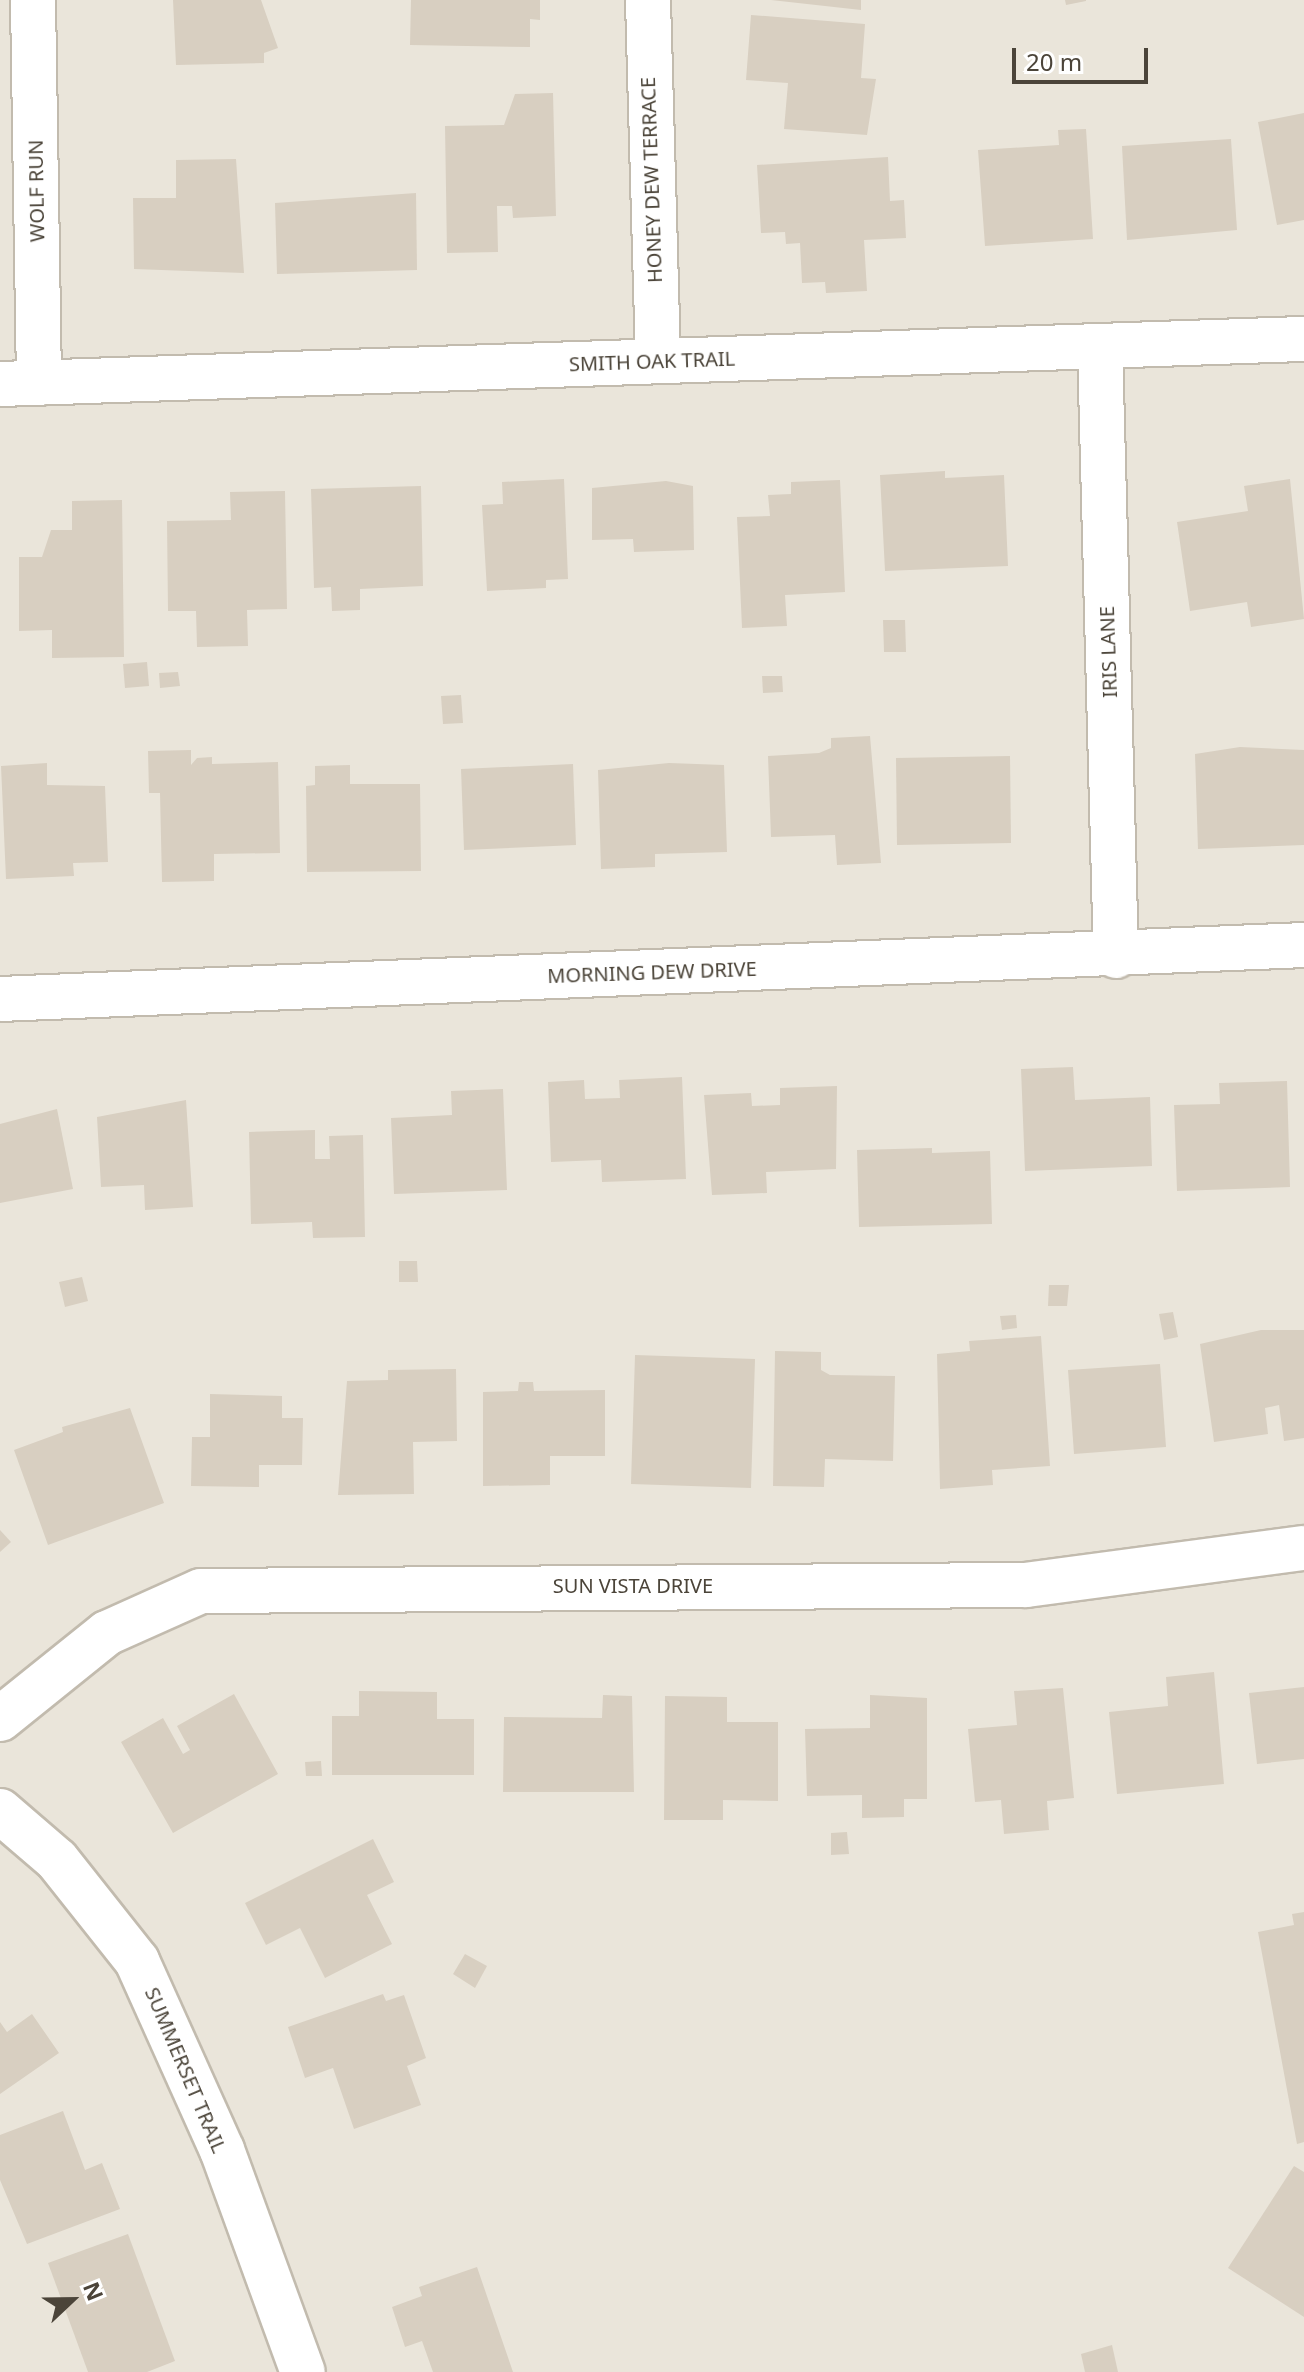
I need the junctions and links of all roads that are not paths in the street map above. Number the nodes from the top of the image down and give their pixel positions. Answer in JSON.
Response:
{"nodes":[{"id":1,"x":33,"y":0,"type":"edge"},
{"id":2,"x":648,"y":0,"type":"edge"},
{"id":3,"x":1304,"y":339,"type":"edge"},
{"id":4,"x":1100,"y":347,"type":"junction"},
{"id":5,"x":658,"y":360,"type":"junction"},
{"id":6,"x":20,"y":383,"type":"edge"},
{"id":7,"x":1304,"y":945,"type":"edge"},
{"id":8,"x":1116,"y":956,"type":"junction"},
{"id":9,"x":0,"y":999,"type":"edge"},
{"id":10,"x":1304,"y":1548,"type":"edge"},
{"id":11,"x":0,"y":1719,"type":"edge"},
{"id":12,"x":0,"y":1811,"type":"edge"},
{"id":13,"x":303,"y":2372,"type":"edge"}],
"edges":[{"from":1,"to":6,"type":"street","name":"WOLF RUN"},
{"from":2,"to":5,"type":"street","name":"HONEY DEW TERRACE"},
{"from":3,"to":4,"type":"street","name":"SMITH OAK TRAIL"},
{"from":4,"to":5,"type":"street","name":"SMITH OAK TRAIL"},
{"from":4,"to":8,"type":"street","name":"IRIS LANE"},
{"from":5,"to":6,"type":"street","name":"SMITH OAK TRAIL"},
{"from":7,"to":8,"type":"street","name":"MORNING DEW DRIVE"},
{"from":8,"to":9,"type":"street","name":"MORNING DEW DRIVE"},
{"from":10,"to":11,"type":"street","name":"SUN VISTA DRIVE"},
{"from":12,"to":13,"type":"street","name":"SUMMERSET TRAIL"}]}
